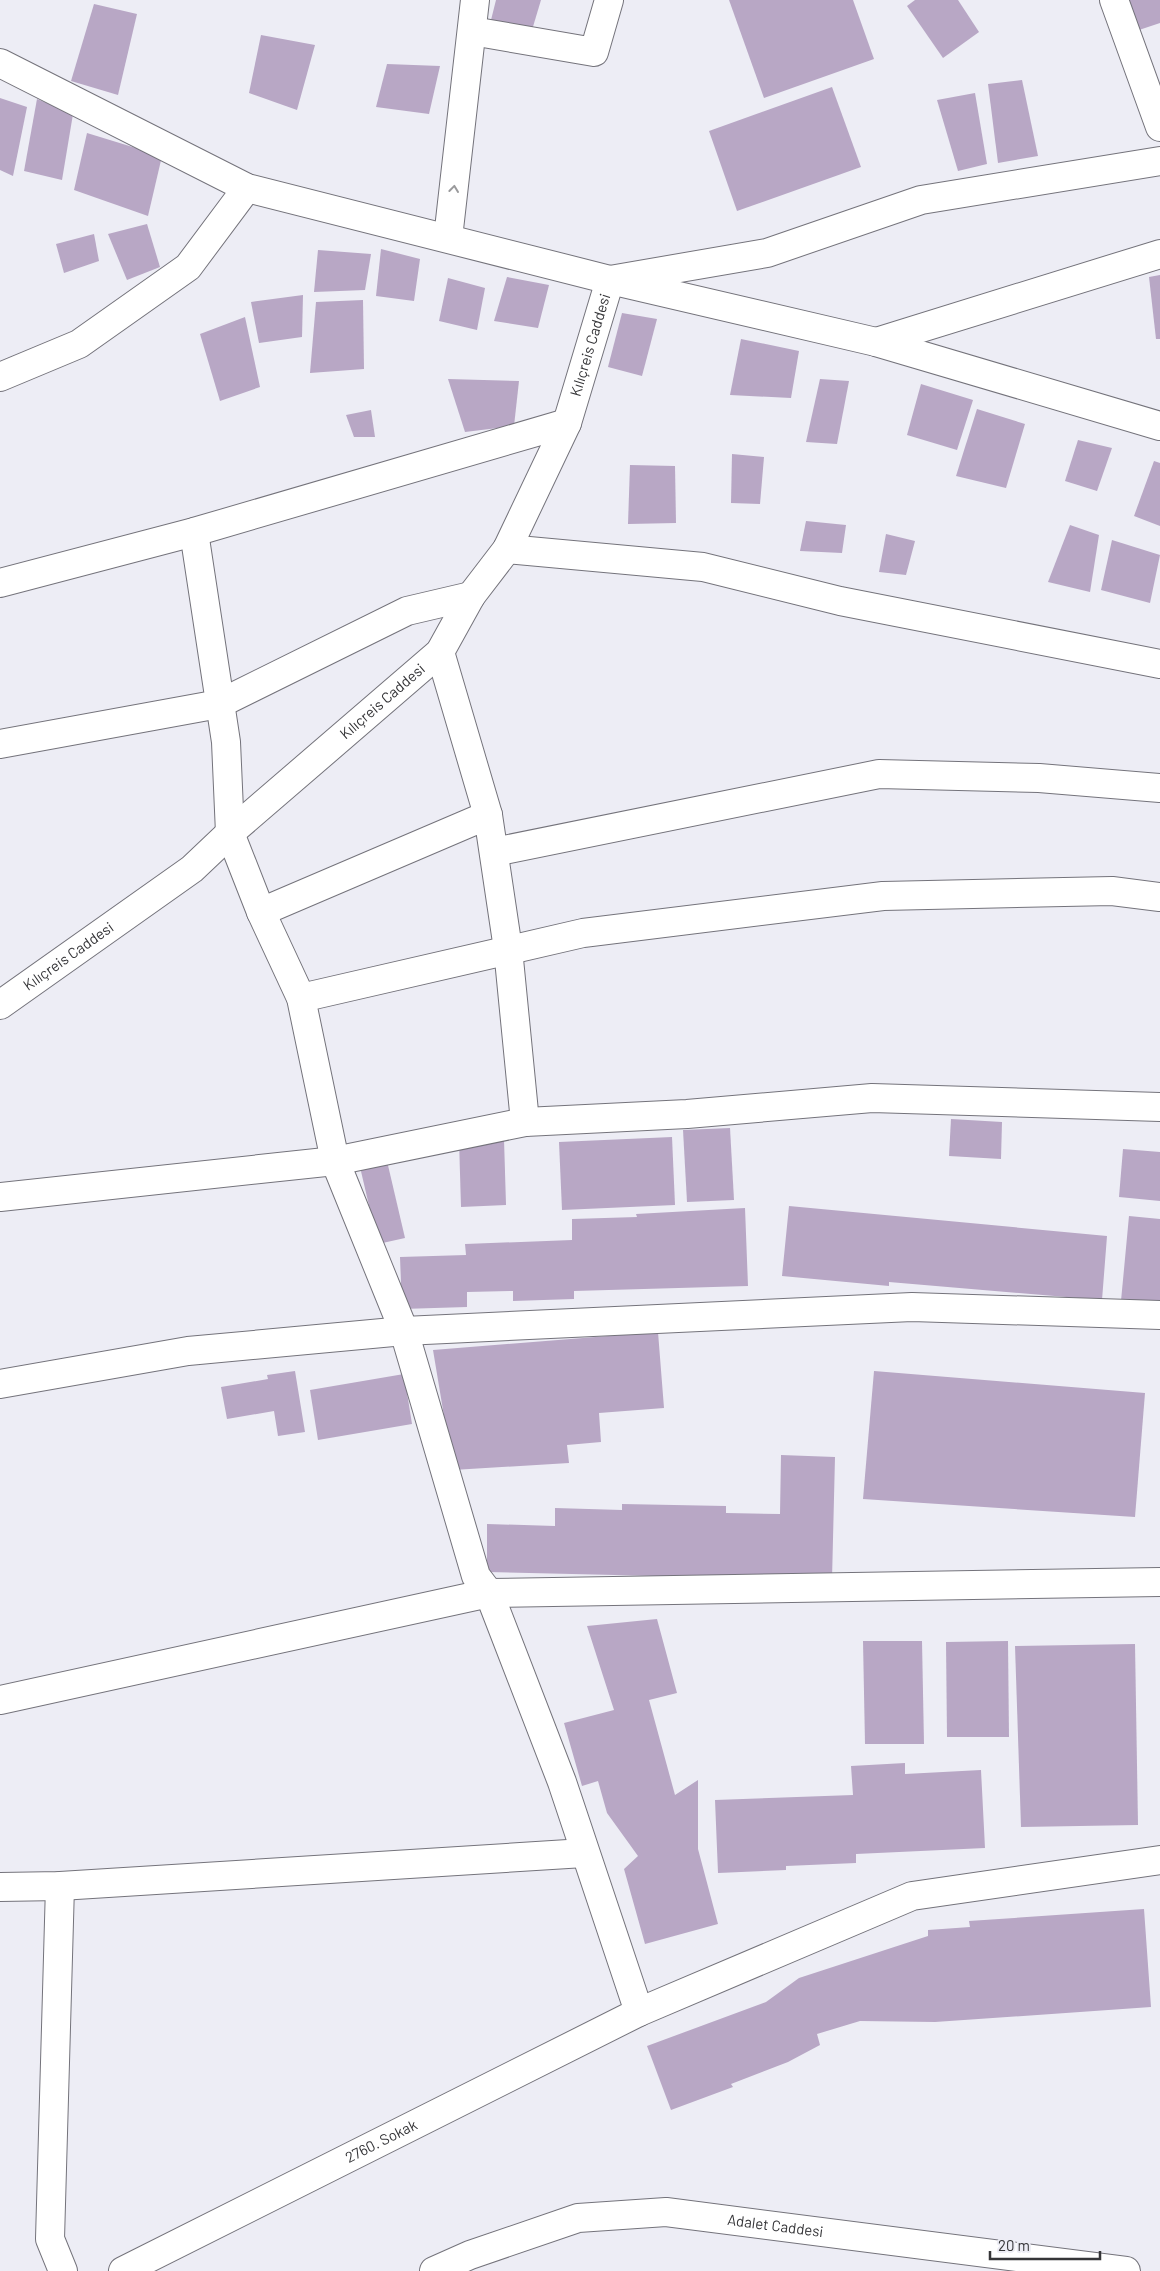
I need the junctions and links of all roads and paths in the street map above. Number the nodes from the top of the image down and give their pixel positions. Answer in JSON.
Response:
{"nodes":[{"id":1,"x":475,"y":0,"type":"edge"},
{"id":2,"x":609,"y":0,"type":"edge"},
{"id":3,"x":1114,"y":0,"type":"edge"},
{"id":4,"x":472,"y":31,"type":"junction"},
{"id":5,"x":0,"y":63,"type":"edge"},
{"id":6,"x":1160,"y":127,"type":"edge"},
{"id":7,"x":1160,"y":161,"type":"edge"},
{"id":8,"x":247,"y":188,"type":"junction"},
{"id":9,"x":448,"y":238,"type":"junction"},
{"id":10,"x":1160,"y":254,"type":"edge"},
{"id":11,"x":610,"y":280,"type":"junction"},
{"id":12,"x":876,"y":342,"type":"junction"},
{"id":13,"x":0,"y":377,"type":"edge"},
{"id":14,"x":567,"y":423,"type":"junction"},
{"id":15,"x":1160,"y":426,"type":"edge"},
{"id":16,"x":194,"y":532,"type":"junction"},
{"id":17,"x":507,"y":549,"type":"junction"},
{"id":18,"x":0,"y":583,"type":"edge"},
{"id":19,"x":471,"y":596,"type":"junction"},
{"id":20,"x":440,"y":652,"type":"junction"},
{"id":21,"x":1160,"y":664,"type":"edge"},
{"id":22,"x":219,"y":704,"type":"junction"},
{"id":23,"x":0,"y":744,"type":"edge"},
{"id":24,"x":1160,"y":788,"type":"edge"},
{"id":25,"x":488,"y":815,"type":"junction"},
{"id":26,"x":230,"y":833,"type":"junction"},
{"id":27,"x":494,"y":852,"type":"junction"},
{"id":28,"x":1160,"y":897,"type":"edge"},
{"id":29,"x":261,"y":912,"type":"junction"},
{"id":30,"x":508,"y":949,"type":"junction"},
{"id":31,"x":301,"y":998,"type":"junction"},
{"id":32,"x":0,"y":1005,"type":"edge"},
{"id":33,"x":1160,"y":1107,"type":"edge"},
{"id":34,"x":524,"y":1122,"type":"junction"},
{"id":35,"x":334,"y":1161,"type":"junction"},
{"id":36,"x":0,"y":1197,"type":"edge"},
{"id":37,"x":1160,"y":1315,"type":"edge"},
{"id":38,"x":404,"y":1331,"type":"junction"},
{"id":39,"x":0,"y":1384,"type":"edge"},
{"id":40,"x":1160,"y":1582,"type":"edge"},
{"id":41,"x":489,"y":1593,"type":"junction"},
{"id":42,"x":0,"y":1700,"type":"edge"},
{"id":43,"x":584,"y":1854,"type":"junction"},
{"id":44,"x":1160,"y":1860,"type":"edge"},
{"id":45,"x":60,"y":1886,"type":"junction"},
{"id":46,"x":0,"y":1888,"type":"edge"},
{"id":47,"x":639,"y":2012,"type":"junction"},
{"id":48,"x":469,"y":2263,"type":"edge"},
{"id":49,"x":63,"y":2271,"type":"edge"},
{"id":50,"x":123,"y":2271,"type":"edge"},
{"id":51,"x":434,"y":2271,"type":"edge"},
{"id":52,"x":1126,"y":2271,"type":"edge"}],
"edges":[{"from":1,"to":4,"type":"street"},
{"from":2,"to":4,"type":"street"},
{"from":3,"to":6,"type":"street"},
{"from":9,"to":4,"type":"street","one_way":true},
{"from":5,"to":8,"type":"street"},
{"from":7,"to":11,"type":"street"},
{"from":8,"to":9,"type":"street"},
{"from":8,"to":13,"type":"street"},
{"from":9,"to":11,"type":"street"},
{"from":10,"to":12,"type":"street"},
{"from":11,"to":12,"type":"street"},
{"from":11,"to":14,"type":"street","name":"Kılıçreis Caddesi"},
{"from":12,"to":15,"type":"street"},
{"from":14,"to":16,"type":"street"},
{"from":14,"to":17,"type":"street","name":"Kılıçreis Caddesi"},
{"from":16,"to":18,"type":"street"},
{"from":16,"to":22,"type":"street"},
{"from":17,"to":19,"type":"street","name":"Kılıçreis Caddesi"},
{"from":17,"to":21,"type":"street"},
{"from":19,"to":20,"type":"street","name":"Kılıçreis Caddesi"},
{"from":19,"to":22,"type":"street"},
{"from":20,"to":25,"type":"street"},
{"from":20,"to":26,"type":"street","name":"Kılıçreis Caddesi"},
{"from":22,"to":23,"type":"street"},
{"from":22,"to":26,"type":"street"},
{"from":24,"to":27,"type":"street"},
{"from":25,"to":27,"type":"street"},
{"from":25,"to":29,"type":"street"},
{"from":26,"to":29,"type":"street"},
{"from":26,"to":32,"type":"street","name":"Kılıçreis Caddesi"},
{"from":27,"to":30,"type":"street"},
{"from":28,"to":30,"type":"street"},
{"from":29,"to":31,"type":"street"},
{"from":30,"to":31,"type":"street"},
{"from":30,"to":34,"type":"street"},
{"from":31,"to":35,"type":"street"},
{"from":33,"to":34,"type":"street"},
{"from":34,"to":35,"type":"street"},
{"from":35,"to":36,"type":"street"},
{"from":35,"to":38,"type":"street"},
{"from":37,"to":38,"type":"street"},
{"from":38,"to":39,"type":"street"},
{"from":38,"to":41,"type":"street"},
{"from":40,"to":41,"type":"street"},
{"from":41,"to":42,"type":"street"},
{"from":41,"to":43,"type":"street"},
{"from":43,"to":45,"type":"street"},
{"from":43,"to":47,"type":"street"},
{"from":44,"to":47,"type":"street","name":"2760. Sokak"},
{"from":45,"to":46,"type":"street"},
{"from":45,"to":49,"type":"street"},
{"from":47,"to":50,"type":"street","name":"2760. Sokak"},
{"from":48,"to":51,"type":"street","name":"Adalet Caddesi"},
{"from":48,"to":52,"type":"street","name":"Adalet Caddesi"}]}
